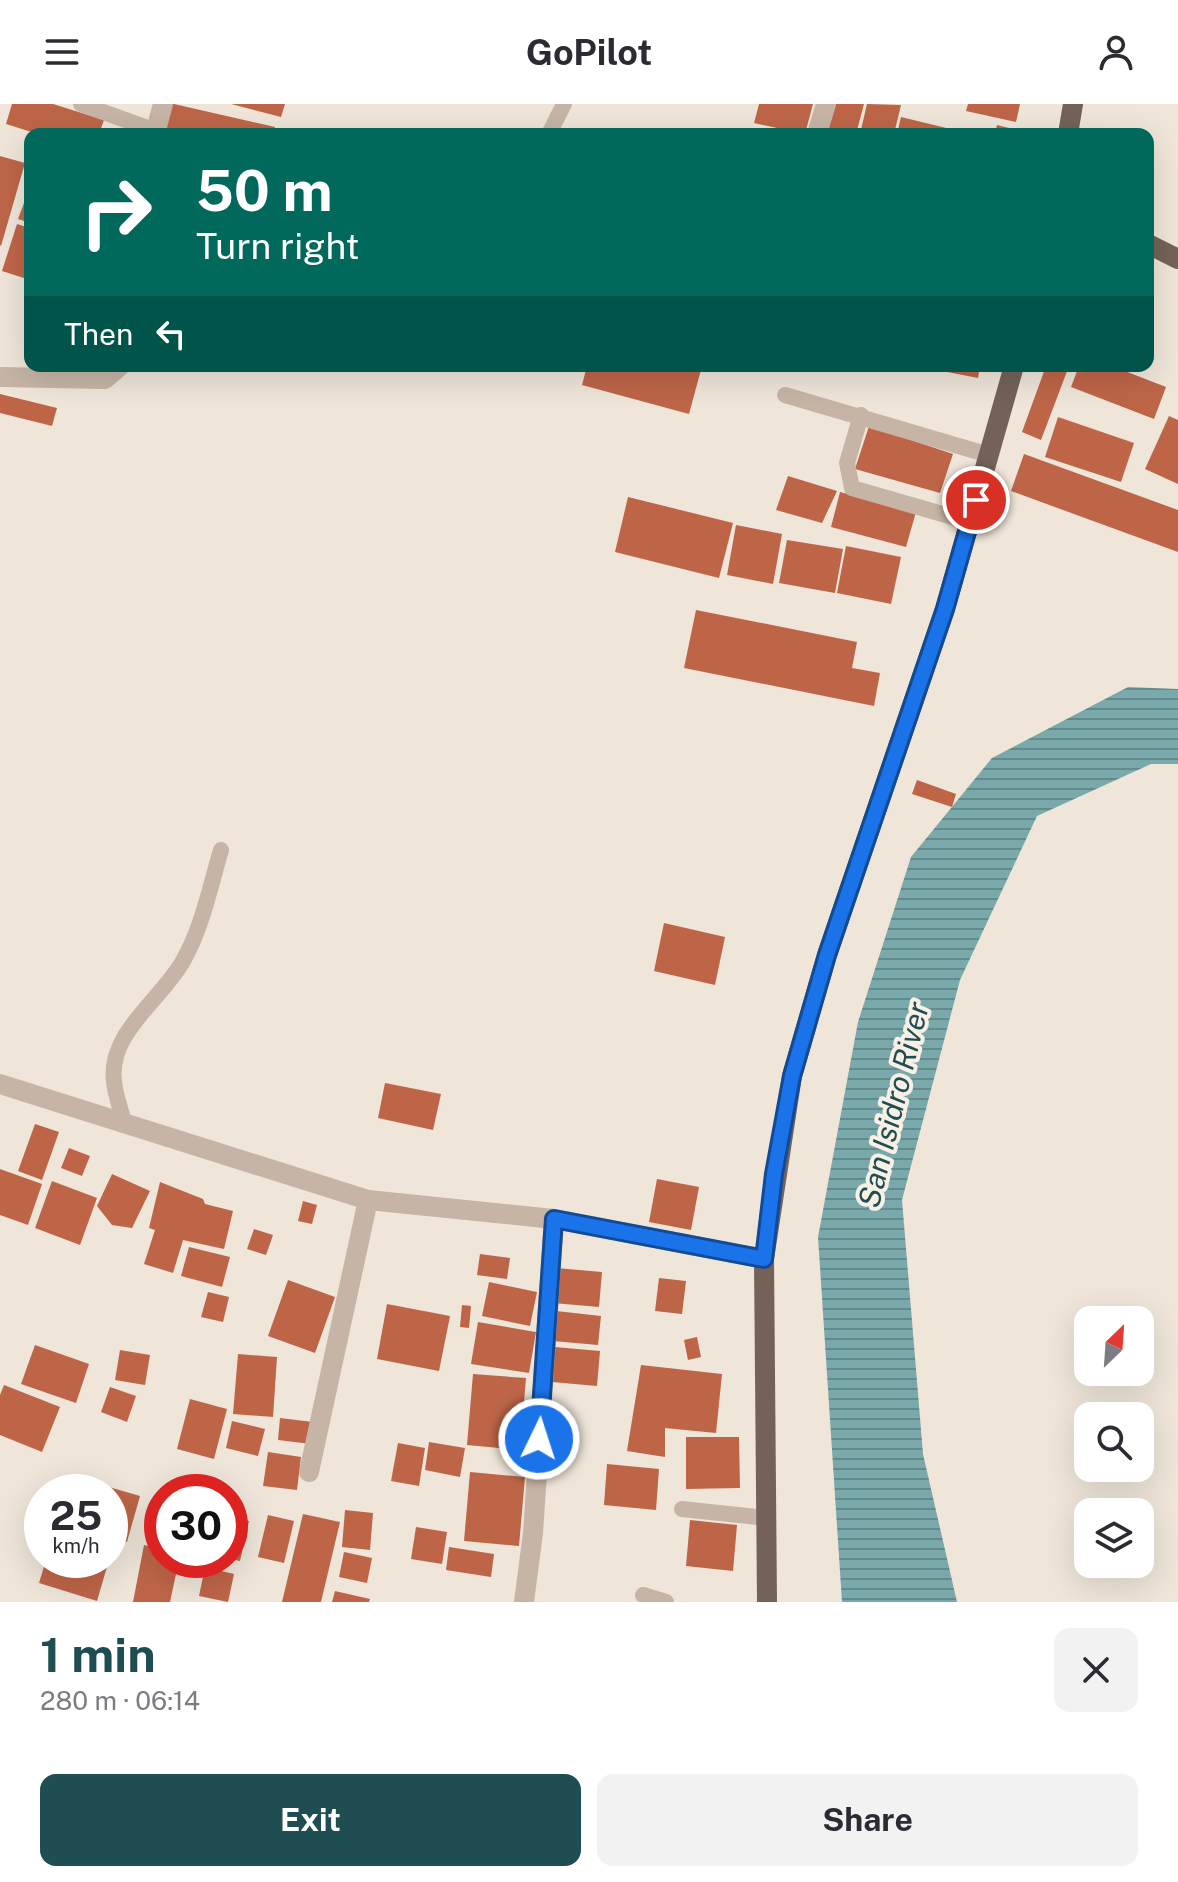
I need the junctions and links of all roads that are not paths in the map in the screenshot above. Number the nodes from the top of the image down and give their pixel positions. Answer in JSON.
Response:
{"nodes":[{"id":1,"x":81,"y":104,"type":"edge"},
{"id":2,"x":163,"y":104,"type":"edge"},
{"id":3,"x":564,"y":104,"type":"edge"},
{"id":4,"x":826,"y":104,"type":"edge"},
{"id":5,"x":1073,"y":104,"type":"edge"},
{"id":6,"x":143,"y":128,"type":"edge"},
{"id":7,"x":157,"y":128,"type":"edge"},
{"id":8,"x":552,"y":128,"type":"edge"},
{"id":9,"x":819,"y":128,"type":"edge"},
{"id":10,"x":1069,"y":128,"type":"edge"},
{"id":11,"x":1154,"y":247,"type":"edge"},
{"id":12,"x":1178,"y":259,"type":"edge"},
{"id":13,"x":113,"y":372,"type":"edge"},
{"id":14,"x":1012,"y":372,"type":"edge"},
{"id":15,"x":0,"y":377,"type":"edge"},
{"id":16,"x":785,"y":395,"type":"dead end"},
{"id":17,"x":861,"y":415,"type":"junction"},
{"id":18,"x":989,"y":455,"type":"junction"},
{"id":19,"x":970,"y":522,"type":"junction"},
{"id":20,"x":221,"y":850,"type":"dead end"},
{"id":21,"x":0,"y":1084,"type":"edge"},
{"id":22,"x":124,"y":1123,"type":"junction"},
{"id":23,"x":368,"y":1200,"type":"junction"},
{"id":24,"x":554,"y":1219,"type":"junction"},
{"id":25,"x":764,"y":1259,"type":"junction"},
{"id":26,"x":309,"y":1472,"type":"dead end"},
{"id":27,"x":682,"y":1509,"type":"dead end"},
{"id":28,"x":766,"y":1518,"type":"junction"},
{"id":29,"x":643,"y":1595,"type":"dead end"},
{"id":30,"x":524,"y":1602,"type":"edge"},
{"id":31,"x":666,"y":1602,"type":"edge"},
{"id":32,"x":767,"y":1602,"type":"edge"}],
"edges":[{"from":1,"to":6,"type":"lane"},
{"from":2,"to":7,"type":"street"},
{"from":3,"to":8,"type":"lane"},
{"from":4,"to":9,"type":"street"},
{"from":5,"to":10,"type":"main road"},
{"from":11,"to":12,"type":"main road"},
{"from":13,"to":15,"type":"street"},
{"from":14,"to":18,"type":"main road"},
{"from":16,"to":17,"type":"lane"},
{"from":17,"to":18,"type":"lane"},
{"from":17,"to":19,"type":"lane"},
{"from":18,"to":19,"type":"main road"},
{"from":19,"to":25,"type":"main road"},
{"from":20,"to":22,"type":"lane"},
{"from":21,"to":22,"type":"street"},
{"from":22,"to":23,"type":"street"},
{"from":23,"to":24,"type":"street"},
{"from":23,"to":26,"type":"street"},
{"from":24,"to":25,"type":"street"},
{"from":24,"to":30,"type":"street"},
{"from":25,"to":28,"type":"main road"},
{"from":27,"to":28,"type":"lane"},
{"from":28,"to":32,"type":"main road"},
{"from":29,"to":31,"type":"lane"}]}
